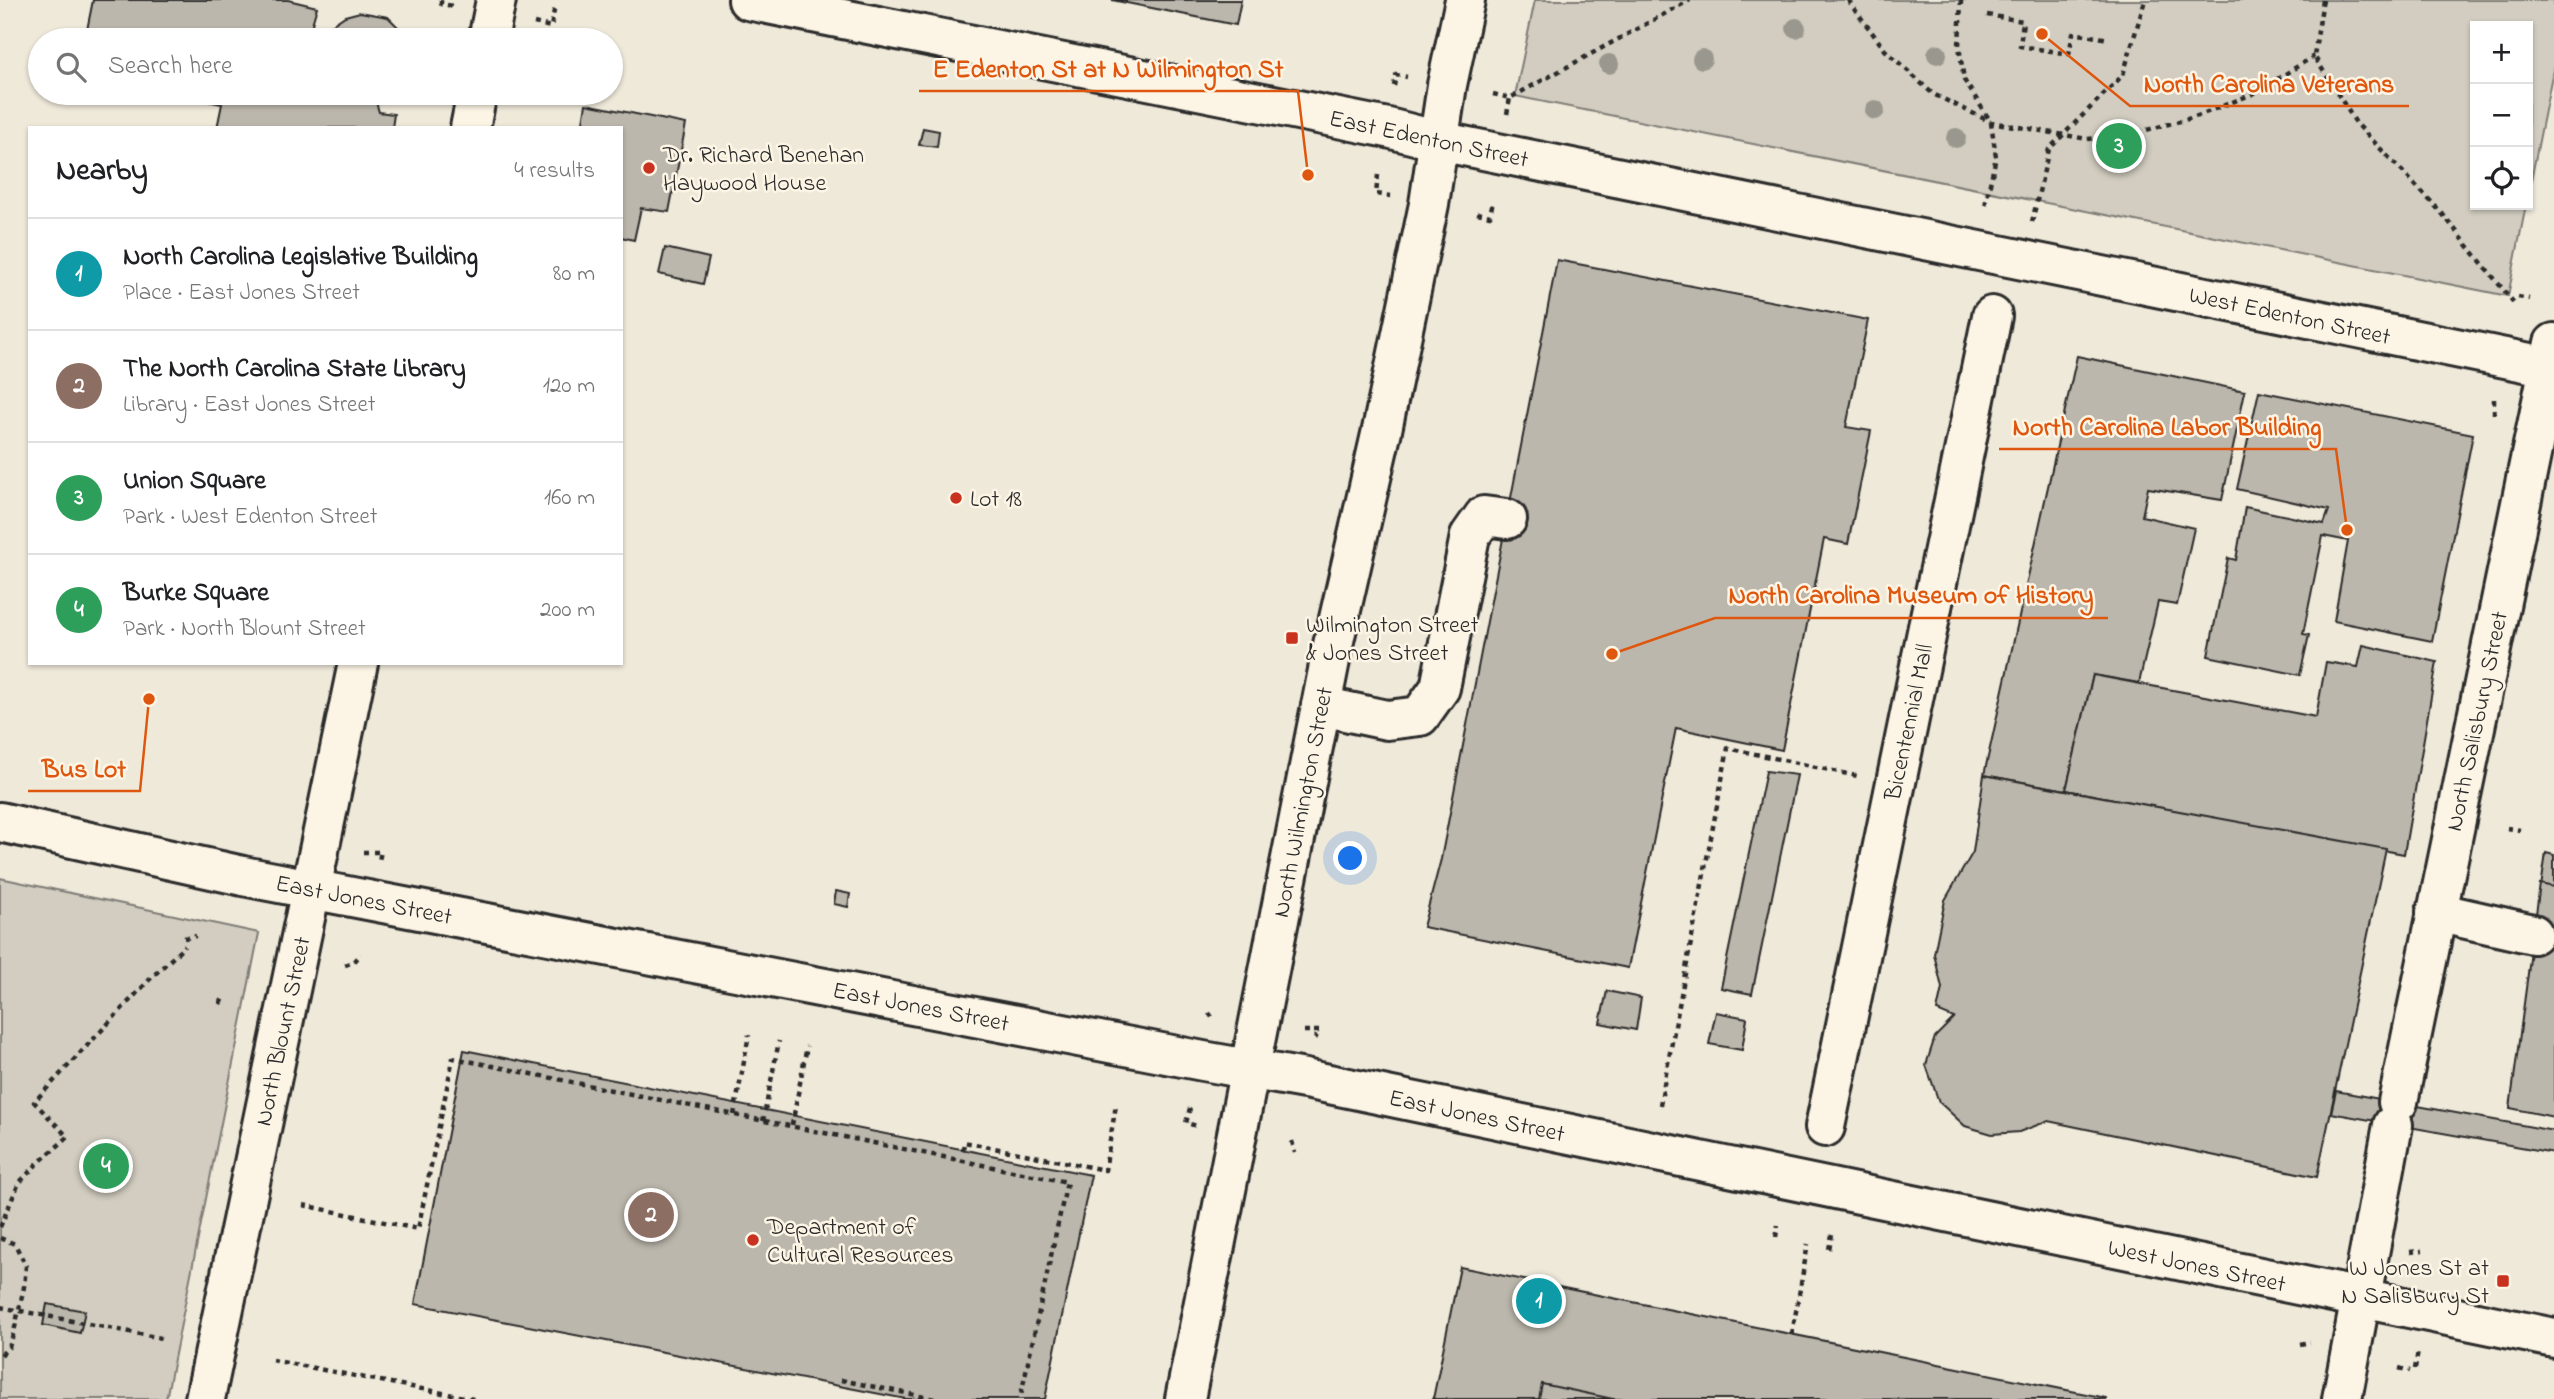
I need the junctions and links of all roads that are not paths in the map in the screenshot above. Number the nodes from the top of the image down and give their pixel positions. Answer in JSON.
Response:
{"nodes":[{"id":1,"x":496,"y":0,"type":"edge"},
{"id":2,"x":748,"y":0,"type":"edge"},
{"id":3,"x":1465,"y":0,"type":"edge"},
{"id":4,"x":490,"y":28,"type":"edge"},
{"id":5,"x":475,"y":105,"type":"edge"},
{"id":6,"x":470,"y":126,"type":"edge"},
{"id":7,"x":1439,"y":141,"type":"junction"},
{"id":8,"x":2029,"y":242,"type":"joint"},
{"id":9,"x":1992,"y":316,"type":"dead end"},
{"id":10,"x":2552,"y":358,"type":"edge"},
{"id":11,"x":1507,"y":519,"type":"dead end"},
{"id":12,"x":358,"y":665,"type":"edge"},
{"id":13,"x":1321,"y":706,"type":"junction"},
{"id":14,"x":0,"y":822,"type":"edge"},
{"id":15,"x":311,"y":888,"type":"junction"},
{"id":16,"x":2436,"y":912,"type":"junction"},
{"id":17,"x":2533,"y":934,"type":"dead end"},
{"id":18,"x":1250,"y":1068,"type":"junction"},
{"id":19,"x":1825,"y":1127,"type":"dead end"},
{"id":20,"x":1841,"y":1190,"type":"joint"},
{"id":21,"x":2359,"y":1299,"type":"junction"},
{"id":22,"x":2554,"y":1338,"type":"edge"},
{"id":23,"x":205,"y":1399,"type":"edge"},
{"id":24,"x":1185,"y":1399,"type":"edge"},
{"id":25,"x":2342,"y":1399,"type":"edge"}],
"edges":[{"from":1,"to":4,"type":"main road"},
{"from":2,"to":7,"type":"main road","name":"East Edenton Street"},
{"from":3,"to":7,"type":"main road","name":"North Wilmington Street"},
{"from":5,"to":6,"type":"main road"},
{"from":7,"to":8,"type":"main road","name":"East Edenton Street"},
{"from":7,"to":13,"type":"main road","name":"North Wilmington Street"},
{"from":8,"to":10,"type":"main road","name":"West Edenton Street"},
{"from":9,"to":19,"type":"main road","name":"Bicentennial Mall"},
{"from":10,"to":16,"type":"main road","name":"North Salisbury Street"},
{"from":11,"to":13,"type":"main road"},
{"from":12,"to":15,"type":"main road","name":"North Blount Street"},
{"from":13,"to":18,"type":"main road","name":"North Wilmington Street"},
{"from":14,"to":15,"type":"main road","name":"East Jones Street"},
{"from":15,"to":18,"type":"main road","name":"East Jones Street"},
{"from":15,"to":23,"type":"main road","name":"North Blount Street"},
{"from":16,"to":17,"type":"main road"},
{"from":16,"to":21,"type":"main road","name":"North Salisbury Street"},
{"from":18,"to":20,"type":"main road","name":"East Jones Street"},
{"from":18,"to":24,"type":"main road","name":"North Wilmington Street"},
{"from":20,"to":21,"type":"main road","name":"West Jones Street"},
{"from":21,"to":22,"type":"main road","name":"West Jones Street"},
{"from":21,"to":25,"type":"main road","name":"North Salisbury Street"}]}
